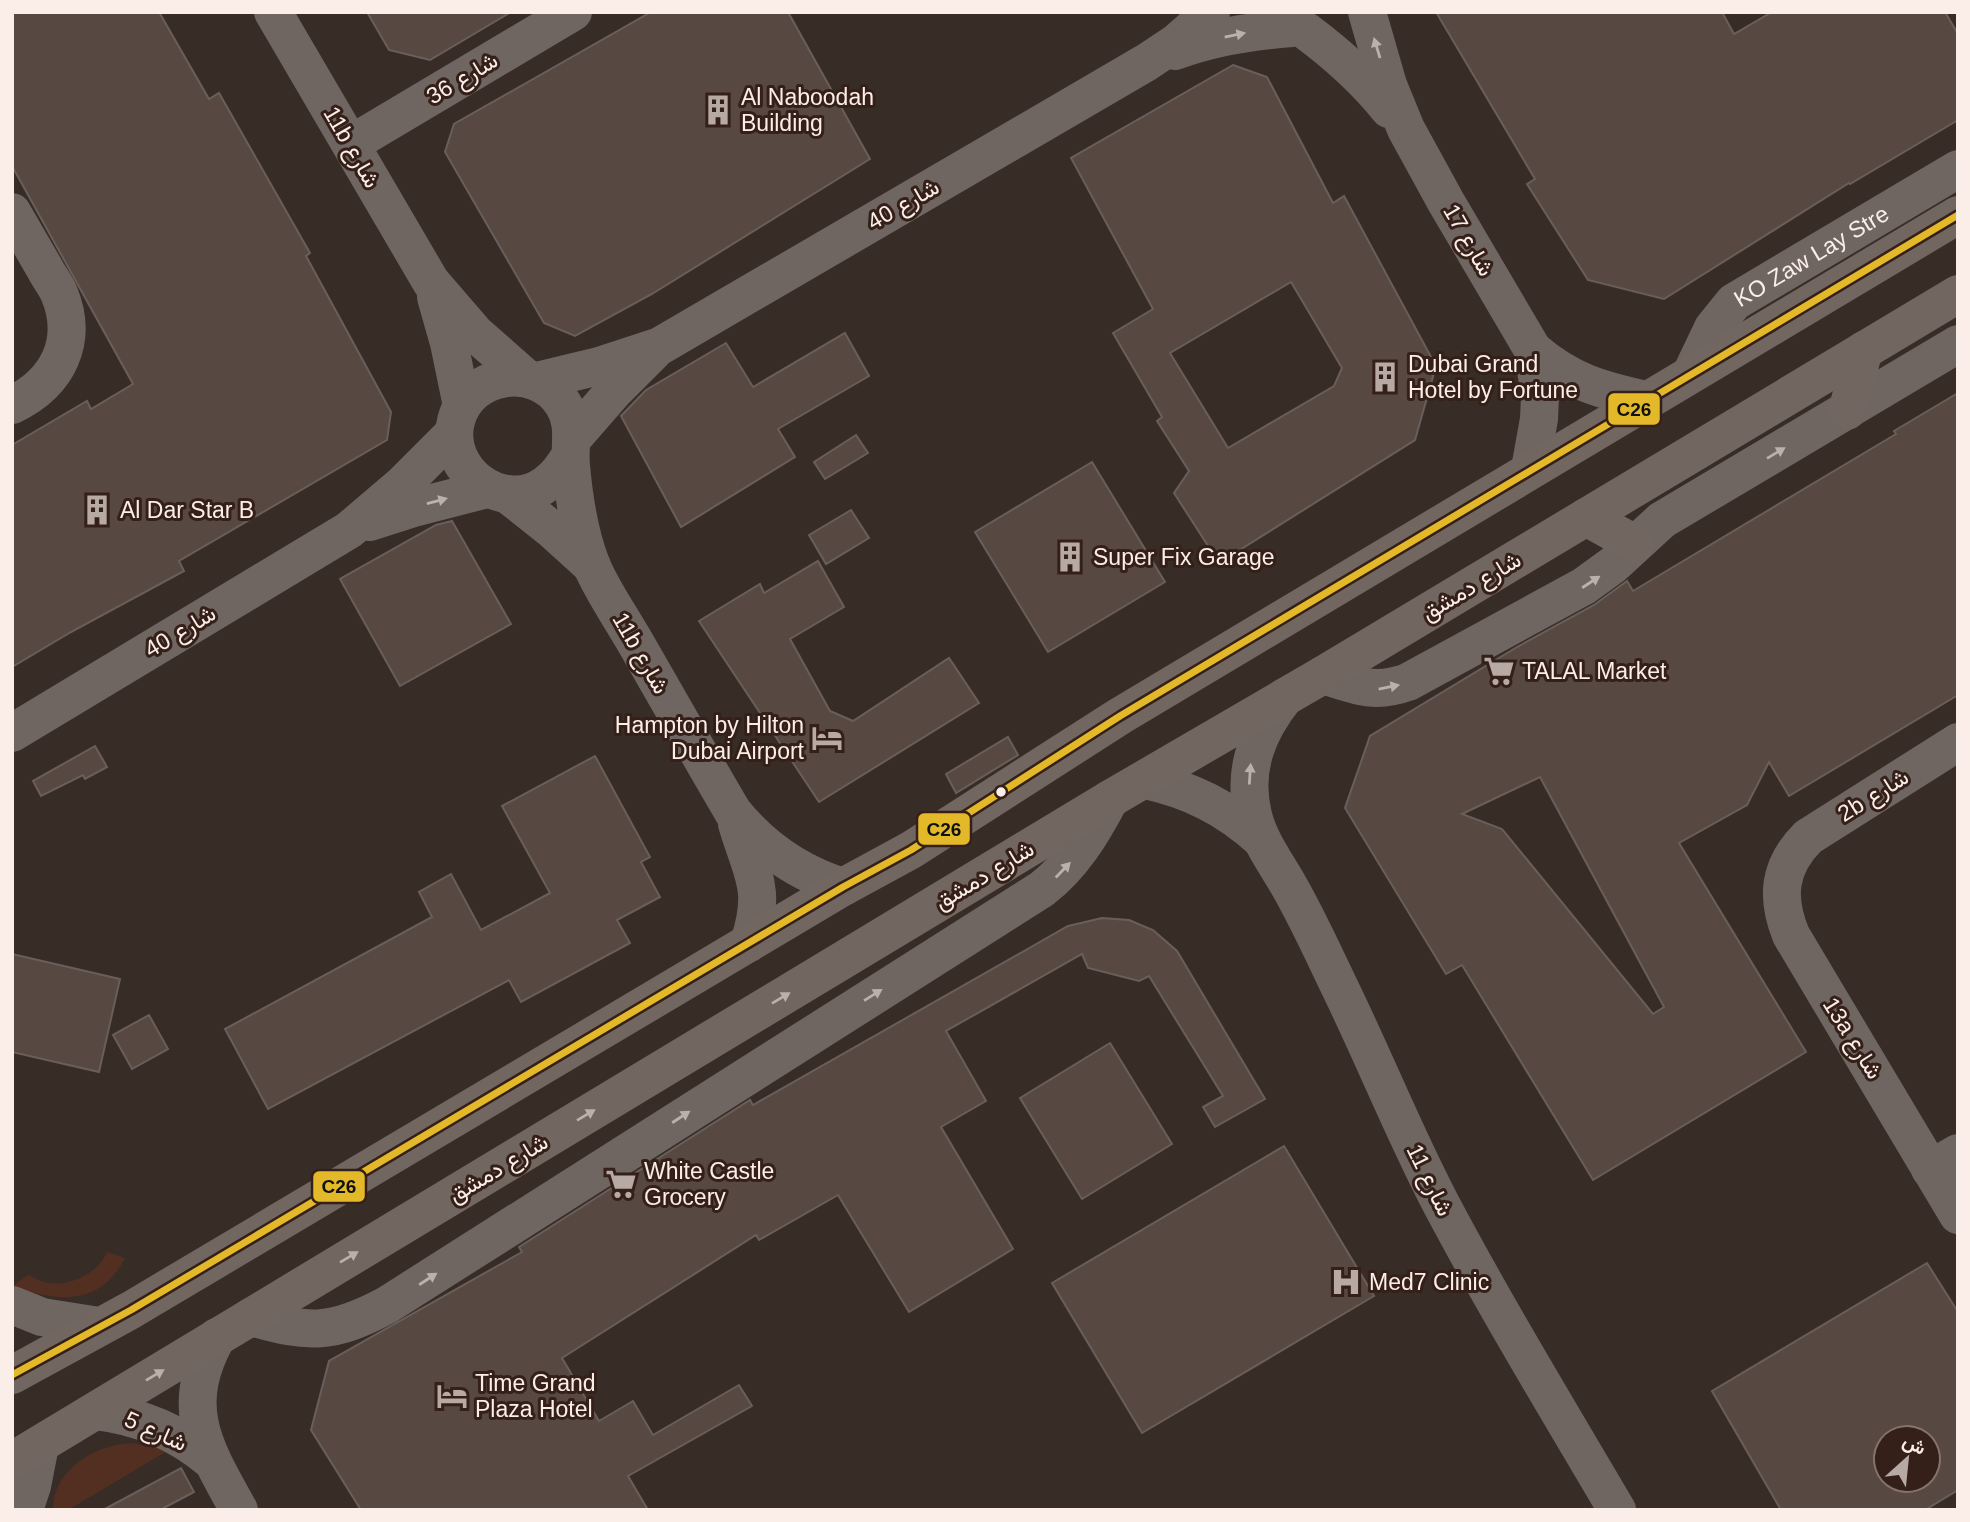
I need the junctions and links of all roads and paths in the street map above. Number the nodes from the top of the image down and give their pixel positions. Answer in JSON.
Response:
{"nodes":[{"id":1,"x":273,"y":12,"type":"edge"},
{"id":2,"x":573,"y":12,"type":"edge"},
{"id":3,"x":1211,"y":12,"type":"edge"},
{"id":4,"x":1356,"y":12,"type":"edge"},
{"id":5,"x":1367,"y":12,"type":"edge"},
{"id":6,"x":1289,"y":24,"type":"edge"},
{"id":7,"x":1147,"y":62,"type":"junction"},
{"id":8,"x":1406,"y":129,"type":"junction"},
{"id":9,"x":351,"y":145,"type":"junction"},
{"id":10,"x":1958,"y":169,"type":"edge"},
{"id":11,"x":12,"y":212,"type":"edge"},
{"id":12,"x":1958,"y":215,"type":"edge"},
{"id":13,"x":431,"y":282,"type":"junction"},
{"id":14,"x":1958,"y":294,"type":"edge"},
{"id":15,"x":1958,"y":344,"type":"edge"},
{"id":16,"x":660,"y":346,"type":"junction"},
{"id":17,"x":1533,"y":350,"type":"junction"},
{"id":18,"x":1864,"y":350,"type":"junction"},
{"id":19,"x":1692,"y":372,"type":"junction"},
{"id":20,"x":532,"y":380,"type":"junction"},
{"id":21,"x":1646,"y":400,"type":"junction"},
{"id":22,"x":12,"y":404,"type":"edge"},
{"id":23,"x":1847,"y":411,"type":"junction"},
{"id":24,"x":458,"y":419,"type":"junction"},
{"id":25,"x":571,"y":447,"type":"junction"},
{"id":26,"x":1530,"y":470,"type":"junction"},
{"id":27,"x":497,"y":492,"type":"junction"},
{"id":28,"x":1586,"y":517,"type":"junction"},
{"id":29,"x":349,"y":530,"type":"junction"},
{"id":30,"x":1635,"y":544,"type":"junction"},
{"id":31,"x":592,"y":566,"type":"junction"},
{"id":32,"x":1324,"y":675,"type":"junction"},
{"id":33,"x":1284,"y":697,"type":"junction"},
{"id":34,"x":12,"y":733,"type":"edge"},
{"id":35,"x":1958,"y":742,"type":"edge"},
{"id":36,"x":1145,"y":780,"type":"junction"},
{"id":37,"x":1110,"y":799,"type":"junction"},
{"id":38,"x":733,"y":812,"type":"junction"},
{"id":39,"x":1262,"y":840,"type":"junction"},
{"id":40,"x":1794,"y":853,"type":"joint"},
{"id":41,"x":843,"y":887,"type":"junction"},
{"id":42,"x":749,"y":943,"type":"junction"},
{"id":43,"x":1944,"y":1161,"type":"edge"},
{"id":44,"x":1958,"y":1215,"type":"edge"},
{"id":45,"x":12,"y":1305,"type":"edge"},
{"id":46,"x":251,"y":1317,"type":"junction"},
{"id":47,"x":99,"y":1326,"type":"junction"},
{"id":48,"x":217,"y":1337,"type":"junction"},
{"id":49,"x":12,"y":1375,"type":"edge"},
{"id":50,"x":96,"y":1411,"type":"junction"},
{"id":51,"x":26,"y":1453,"type":"edge"},
{"id":52,"x":212,"y":1461,"type":"junction"},
{"id":53,"x":24,"y":1510,"type":"edge"},
{"id":54,"x":239,"y":1510,"type":"edge"},
{"id":55,"x":1617,"y":1510,"type":"edge"}],
"edges":[{"from":1,"to":9,"type":"street","name":"11b شارع"},
{"from":2,"to":9,"type":"street","name":"شارع 36"},
{"from":3,"to":7,"type":"street","name":"شارع 40"},
{"from":4,"to":6,"type":"street","name":"شارع 40"},
{"from":8,"to":5,"type":"street","name":"شارع 17","one_way":true},
{"from":7,"to":6,"type":"street","name":"شارع 40","one_way":true},
{"from":6,"to":8,"type":"street","name":"شارع 17"},
{"from":7,"to":16,"type":"street","name":"شارع 40"},
{"from":8,"to":17,"type":"street","name":"شارع 17"},
{"from":9,"to":13,"type":"street","name":"11b شارع"},
{"from":10,"to":19,"type":"street","name":"KO Zaw Lay Stre"},
{"from":11,"to":22,"type":"street"},
{"from":12,"to":19,"type":"main road"},
{"from":13,"to":20,"type":"street","name":"11b شارع"},
{"from":13,"to":24,"type":"street","name":"11b شارع"},
{"from":14,"to":18,"type":"main road","name":"شارع دمشق"},
{"from":15,"to":23,"type":"street"},
{"from":16,"to":20,"type":"street","name":"شارع 40"},
{"from":16,"to":25,"type":"street","name":"شارع 40"},
{"from":17,"to":21,"type":"street","name":"شارع 17"},
{"from":17,"to":26,"type":"street","name":"شارع 17"},
{"from":18,"to":23,"type":"main road"},
{"from":18,"to":28,"type":"main road","name":"شارع دمشق"},
{"from":19,"to":21,"type":"main road"},
{"from":20,"to":24,"type":"street"},
{"from":20,"to":25,"type":"street"},
{"from":21,"to":26,"type":"main road"},
{"from":30,"to":23,"type":"street","one_way":true},
{"from":24,"to":27,"type":"street"},
{"from":24,"to":29,"type":"street","name":"شارع 40"},
{"from":25,"to":27,"type":"street"},
{"from":25,"to":31,"type":"street","name":"11b شارع"},
{"from":26,"to":41,"type":"main road"},
{"from":29,"to":27,"type":"street","name":"شارع 40","one_way":true},
{"from":27,"to":31,"type":"street","name":"11b شارع"},
{"from":28,"to":30,"type":"main road"},
{"from":28,"to":32,"type":"main road","name":"شارع دمشق"},
{"from":29,"to":34,"type":"street","name":"شارع 40"},
{"from":32,"to":30,"type":"street","one_way":true},
{"from":31,"to":38,"type":"street","name":"11b شارع"},
{"from":32,"to":33,"type":"main road","name":"شارع دمشق"},
{"from":33,"to":36,"type":"main road","name":"شارع دمشق"},
{"from":39,"to":33,"type":"street","name":"شارع 11","one_way":true},
{"from":35,"to":40,"type":"street","name":"2b شارع"},
{"from":36,"to":37,"type":"main road","name":"شارع دمشق"},
{"from":36,"to":39,"type":"street","name":"شارع 11"},
{"from":46,"to":37,"type":"main road","name":"شارع دمشق","one_way":true},
{"from":46,"to":37,"type":"street","one_way":true},
{"from":38,"to":41,"type":"street","name":"11b شارع"},
{"from":38,"to":42,"type":"street","name":"11b شارع"},
{"from":39,"to":55,"type":"street","name":"شارع 11"},
{"from":40,"to":43,"type":"street","name":"13a شارع"},
{"from":41,"to":42,"type":"main road"},
{"from":42,"to":47,"type":"main road"},
{"from":43,"to":44,"type":"street","name":"13a شارع"},
{"from":45,"to":47,"type":"street"},
{"from":46,"to":48,"type":"main road","name":"شارع دمشق"},
{"from":47,"to":49,"type":"main road"},
{"from":50,"to":48,"type":"main road","name":"شارع دمشق","one_way":true},
{"from":48,"to":52,"type":"street","name":"شارع 5"},
{"from":50,"to":51,"type":"main road","name":"شارع دمشق"},
{"from":50,"to":52,"type":"street","name":"شارع 5"},
{"from":51,"to":53,"type":"street"},
{"from":52,"to":54,"type":"street","name":"شارع 5"}]}
